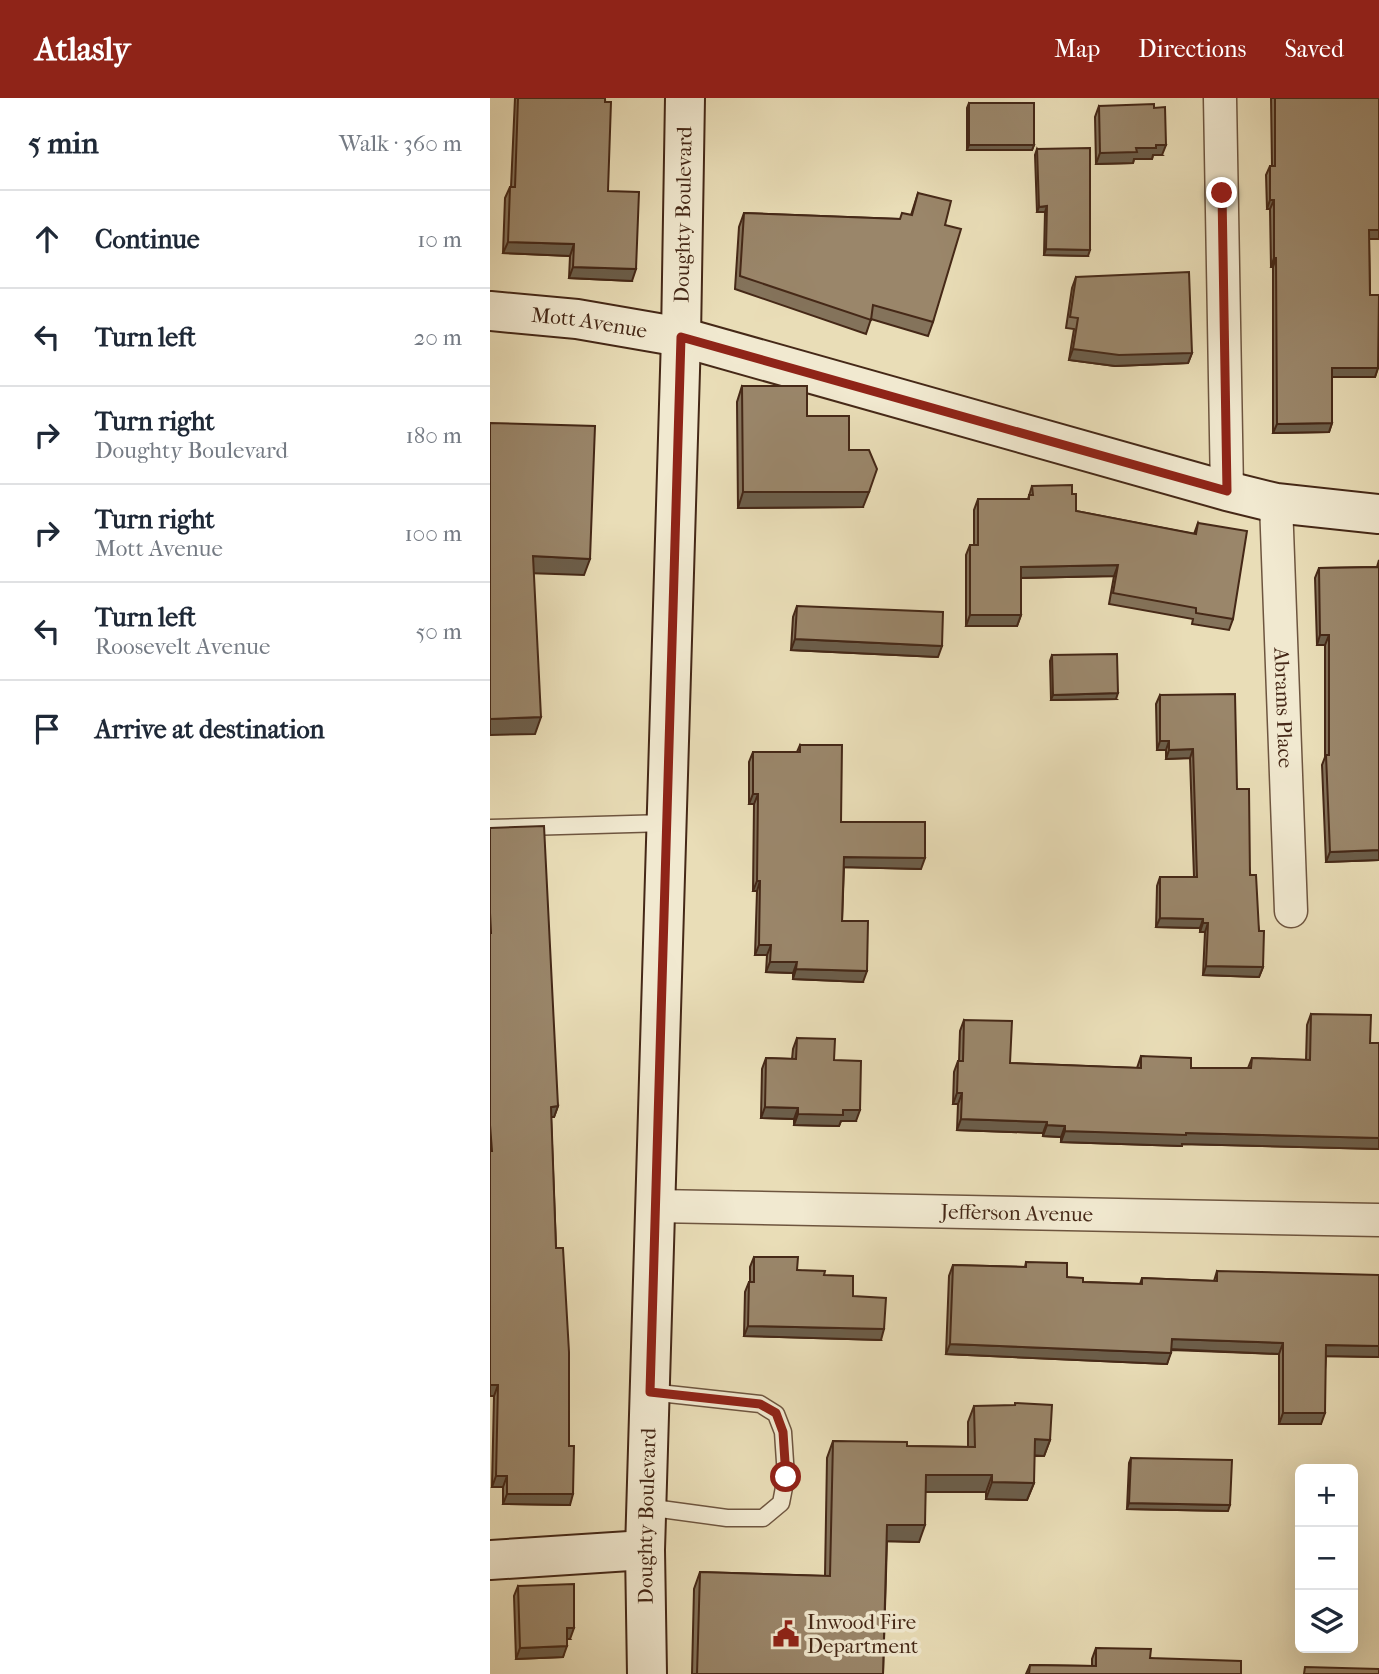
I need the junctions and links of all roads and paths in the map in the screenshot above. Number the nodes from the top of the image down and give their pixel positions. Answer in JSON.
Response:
{"nodes":[{"id":1,"x":685,"y":98,"type":"edge"},
{"id":2,"x":1220,"y":98,"type":"edge"},
{"id":3,"x":490,"y":311,"type":"edge"},
{"id":4,"x":681,"y":337,"type":"junction"},
{"id":5,"x":1227,"y":491,"type":"junction"},
{"id":6,"x":1276,"y":503,"type":"junction"},
{"id":7,"x":1379,"y":514,"type":"edge"},
{"id":8,"x":666,"y":823,"type":"junction"},
{"id":9,"x":490,"y":828,"type":"edge"},
{"id":10,"x":1291,"y":911,"type":"dead end"},
{"id":11,"x":655,"y":1206,"type":"junction"},
{"id":12,"x":1379,"y":1220,"type":"edge"},
{"id":13,"x":650,"y":1392,"type":"junction"},
{"id":14,"x":646,"y":1507,"type":"junction"},
{"id":15,"x":645,"y":1550,"type":"junction"},
{"id":16,"x":490,"y":1560,"type":"edge"},
{"id":17,"x":647,"y":1674,"type":"edge"}],
"edges":[{"from":1,"to":4,"type":"main road","name":"Doughty Boulevard"},
{"from":2,"to":5,"type":"street"},
{"from":3,"to":4,"type":"main road","name":"Mott Avenue"},
{"from":4,"to":5,"type":"main road","name":"Mott Avenue"},
{"from":4,"to":8,"type":"main road","name":"Doughty Boulevard"},
{"from":5,"to":6,"type":"main road","name":"Mott Avenue"},
{"from":6,"to":7,"type":"main road","name":"Mott Avenue"},
{"from":6,"to":10,"type":"street","name":"Abrams Place"},
{"from":8,"to":9,"type":"lane"},
{"from":8,"to":11,"type":"main road","name":"Doughty Boulevard"},
{"from":11,"to":12,"type":"street","name":"Jefferson Avenue"},
{"from":11,"to":13,"type":"main road","name":"Doughty Boulevard"},
{"from":13,"to":14,"type":"main road","name":"Doughty Boulevard"},
{"from":13,"to":14,"type":"lane"},
{"from":14,"to":15,"type":"main road","name":"Doughty Boulevard"},
{"from":15,"to":16,"type":"main road"},
{"from":15,"to":17,"type":"main road","name":"Doughty Boulevard"}]}
